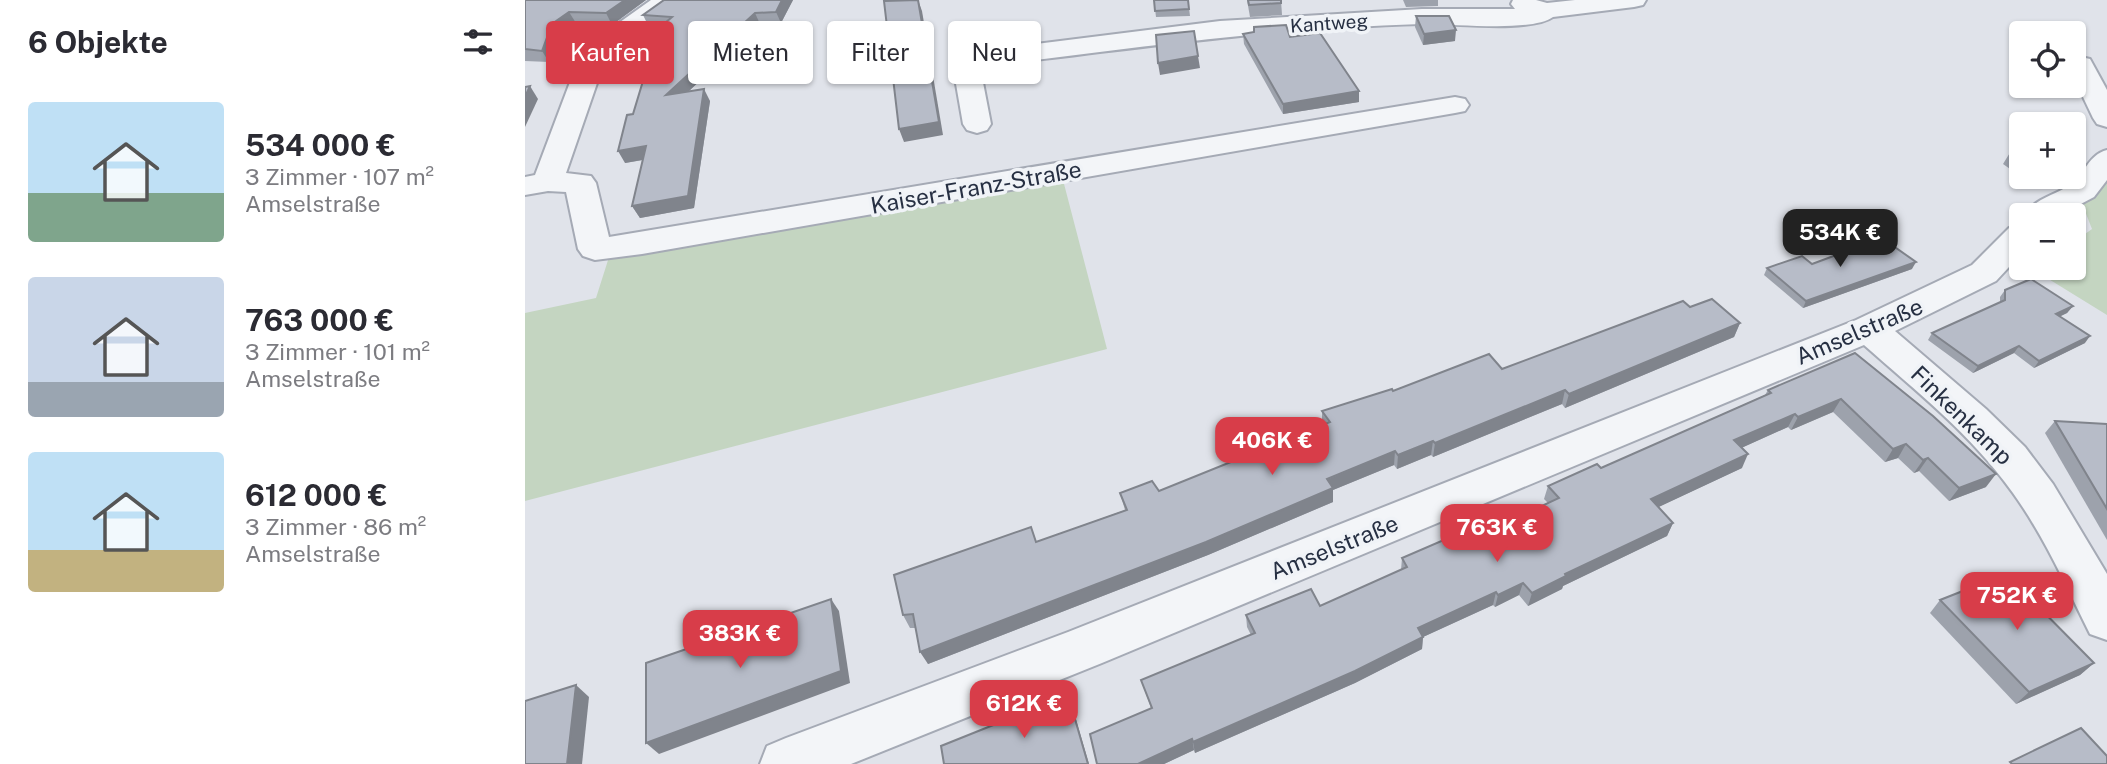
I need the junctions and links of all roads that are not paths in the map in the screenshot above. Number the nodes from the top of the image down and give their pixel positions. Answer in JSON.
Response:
{"nodes":[{"id":1,"x":667,"y":0,"type":"edge"},
{"id":2,"x":1634,"y":0,"type":"edge"},
{"id":3,"x":1532,"y":5,"type":"edge"},
{"id":4,"x":1375,"y":10,"type":"edge"},
{"id":5,"x":2086,"y":75,"type":"edge"},
{"id":6,"x":1455,"y":106,"type":"dead end"},
{"id":7,"x":2107,"y":118,"type":"edge"},
{"id":8,"x":977,"y":124,"type":"dead end"},
{"id":9,"x":2107,"y":159,"type":"edge"},
{"id":10,"x":536,"y":184,"type":"edge"},
{"id":11,"x":2057,"y":203,"type":"edge"},
{"id":12,"x":2009,"y":247,"type":"edge"},
{"id":13,"x":1869,"y":328,"type":"junction"},
{"id":14,"x":2107,"y":618,"type":"edge"},
{"id":15,"x":786,"y":764,"type":"edge"}],
"edges":[{"from":1,"to":10,"type":"street"},
{"from":2,"to":3,"type":"street","name":"Kantweg"},
{"from":3,"to":4,"type":"street","name":"Kantweg"},
{"from":4,"to":8,"type":"street","name":"Kantweg"},
{"from":5,"to":7,"type":"street"},
{"from":6,"to":10,"type":"street","name":"Kaiser-Franz-Straße"},
{"from":9,"to":11,"type":"street"},
{"from":12,"to":13,"type":"street","name":"Amselstraße"},
{"from":13,"to":14,"type":"street","name":"Finkenkamp"},
{"from":13,"to":15,"type":"street","name":"Amselstraße"}]}
